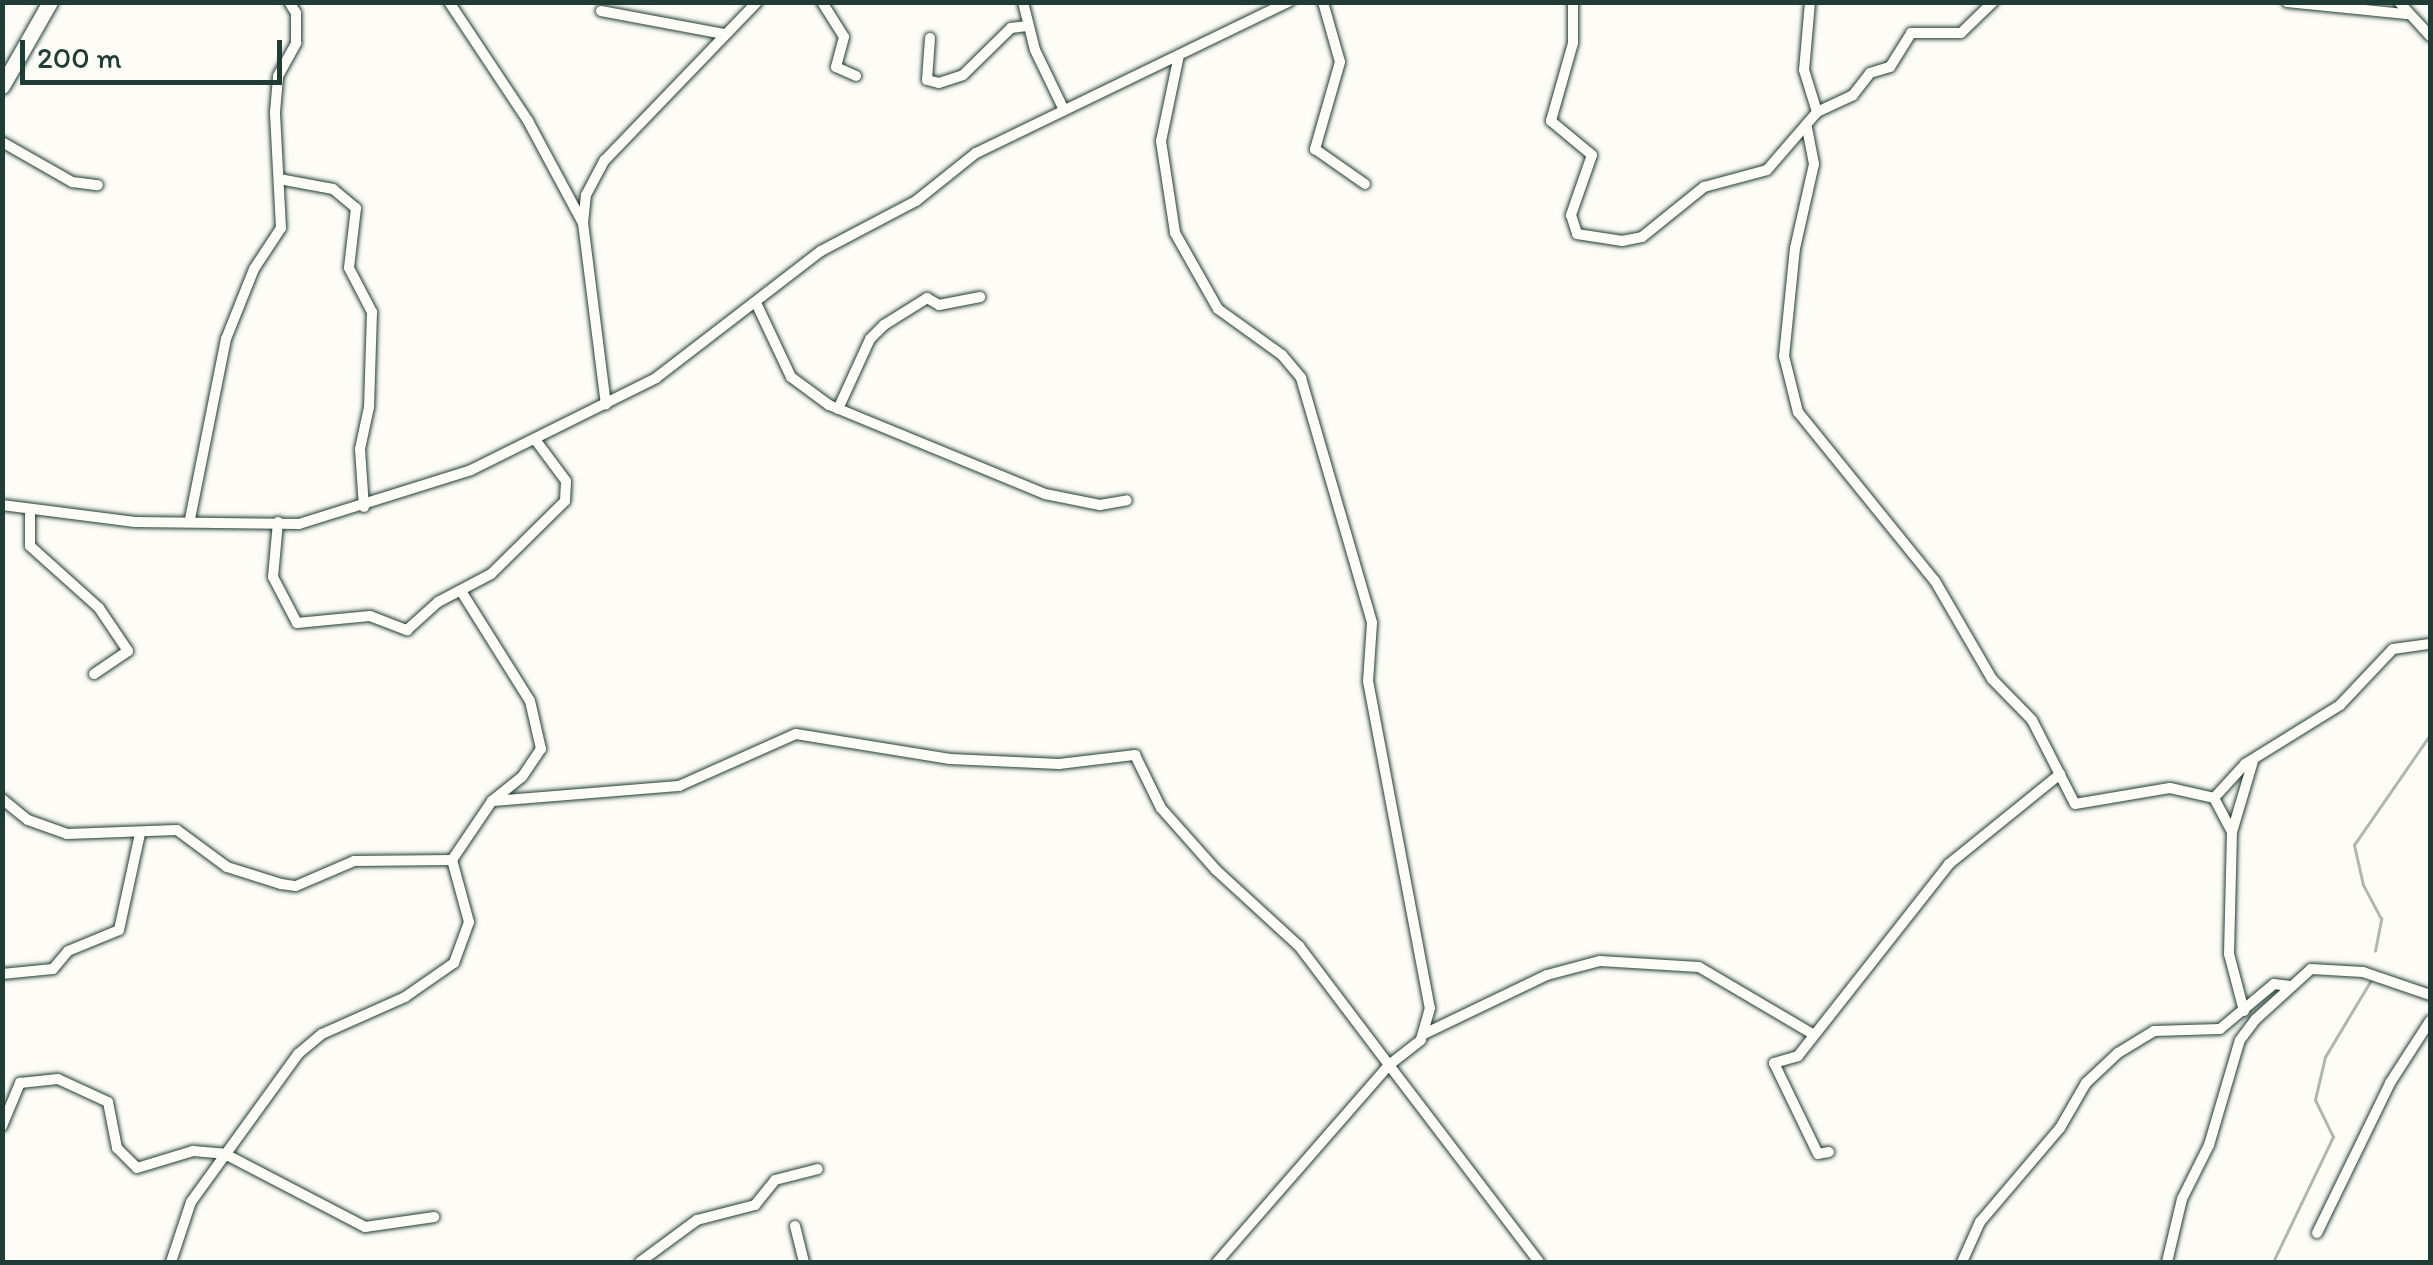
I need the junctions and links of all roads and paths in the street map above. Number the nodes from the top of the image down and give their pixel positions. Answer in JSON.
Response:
{"nodes":[{"id":1,"x":50,"y":2,"type":"edge"},
{"id":2,"x":290,"y":2,"type":"edge"},
{"id":3,"x":449,"y":2,"type":"edge"},
{"id":4,"x":757,"y":2,"type":"edge"},
{"id":5,"x":822,"y":2,"type":"edge"},
{"id":6,"x":1023,"y":2,"type":"edge"},
{"id":7,"x":1289,"y":2,"type":"edge"},
{"id":8,"x":1323,"y":2,"type":"edge"},
{"id":9,"x":1573,"y":2,"type":"edge"},
{"id":10,"x":1810,"y":2,"type":"edge"},
{"id":11,"x":1993,"y":2,"type":"edge"},
{"id":12,"x":2287,"y":2,"type":"edge"},
{"id":13,"x":2399,"y":2,"type":"edge"},
{"id":14,"x":602,"y":11,"type":"dead end"},
{"id":15,"x":2406,"y":14,"type":"junction"},
{"id":16,"x":1027,"y":26,"type":"junction"},
{"id":17,"x":724,"y":34,"type":"junction"},
{"id":18,"x":2430,"y":36,"type":"edge"},
{"id":19,"x":930,"y":38,"type":"dead end"},
{"id":20,"x":1180,"y":54,"type":"junction"},
{"id":21,"x":856,"y":76,"type":"dead end"},
{"id":22,"x":2,"y":86,"type":"edge"},
{"id":23,"x":1064,"y":110,"type":"junction"},
{"id":24,"x":1817,"y":112,"type":"junction"},
{"id":25,"x":1807,"y":128,"type":"junction"},
{"id":26,"x":2,"y":142,"type":"edge"},
{"id":27,"x":278,"y":179,"type":"junction"},
{"id":28,"x":1365,"y":184,"type":"dead end"},
{"id":29,"x":98,"y":185,"type":"dead end"},
{"id":30,"x":583,"y":224,"type":"junction"},
{"id":31,"x":980,"y":298,"type":"dead end"},
{"id":32,"x":758,"y":305,"type":"junction"},
{"id":33,"x":606,"y":405,"type":"junction"},
{"id":34,"x":838,"y":409,"type":"junction"},
{"id":35,"x":537,"y":442,"type":"junction"},
{"id":36,"x":1128,"y":500,"type":"dead end"},
{"id":37,"x":2,"y":504,"type":"edge"},
{"id":38,"x":364,"y":507,"type":"junction"},
{"id":39,"x":30,"y":509,"type":"junction"},
{"id":40,"x":190,"y":518,"type":"junction"},
{"id":41,"x":278,"y":522,"type":"junction"},
{"id":42,"x":463,"y":594,"type":"junction"},
{"id":43,"x":2430,"y":644,"type":"edge"},
{"id":44,"x":94,"y":674,"type":"dead end"},
{"id":45,"x":2253,"y":761,"type":"junction"},
{"id":46,"x":2060,"y":774,"type":"junction"},
{"id":47,"x":2,"y":798,"type":"edge"},
{"id":48,"x":2214,"y":798,"type":"junction"},
{"id":49,"x":492,"y":800,"type":"junction"},
{"id":50,"x":2232,"y":832,"type":"junction"},
{"id":51,"x":140,"y":834,"type":"junction"},
{"id":52,"x":452,"y":860,"type":"junction"},
{"id":53,"x":2,"y":974,"type":"edge"},
{"id":54,"x":2290,"y":986,"type":"junction"},
{"id":55,"x":2430,"y":994,"type":"edge"},
{"id":56,"x":2244,"y":1008,"type":"junction"},
{"id":57,"x":2430,"y":1021,"type":"edge"},
{"id":58,"x":2246,"y":1032,"type":"junction"},
{"id":59,"x":1426,"y":1033,"type":"junction"},
{"id":60,"x":1811,"y":1033,"type":"junction"},
{"id":61,"x":1390,"y":1066,"type":"junction"},
{"id":62,"x":2,"y":1126,"type":"edge"},
{"id":63,"x":1829,"y":1152,"type":"dead end"},
{"id":64,"x":225,"y":1154,"type":"junction"},
{"id":65,"x":818,"y":1169,"type":"dead end"},
{"id":66,"x":434,"y":1217,"type":"dead end"},
{"id":67,"x":795,"y":1226,"type":"dead end"},
{"id":68,"x":2316,"y":1233,"type":"dead end"},
{"id":69,"x":171,"y":1262,"type":"edge"},
{"id":70,"x":640,"y":1262,"type":"edge"},
{"id":71,"x":804,"y":1262,"type":"edge"},
{"id":72,"x":1216,"y":1262,"type":"edge"},
{"id":73,"x":1539,"y":1262,"type":"edge"},
{"id":74,"x":1962,"y":1262,"type":"edge"},
{"id":75,"x":2167,"y":1262,"type":"edge"}],
"edges":[{"from":1,"to":22,"type":"main road"},
{"from":2,"to":27,"type":"street"},
{"from":3,"to":30,"type":"street"},
{"from":4,"to":17,"type":"street"},
{"from":5,"to":21,"type":"street"},
{"from":6,"to":16,"type":"street"},
{"from":7,"to":20,"type":"street"},
{"from":8,"to":28,"type":"street"},
{"from":9,"to":25,"type":"street"},
{"from":10,"to":24,"type":"street"},
{"from":11,"to":24,"type":"street"},
{"from":12,"to":15,"type":"street"},
{"from":13,"to":15,"type":"street"},
{"from":14,"to":17,"type":"street"},
{"from":15,"to":18,"type":"street"},
{"from":16,"to":19,"type":"street"},
{"from":16,"to":23,"type":"street"},
{"from":17,"to":30,"type":"street"},
{"from":20,"to":23,"type":"street"},
{"from":20,"to":59,"type":"street"},
{"from":23,"to":32,"type":"street"},
{"from":24,"to":25,"type":"street"},
{"from":25,"to":46,"type":"street"},
{"from":26,"to":29,"type":"street"},
{"from":27,"to":38,"type":"street"},
{"from":27,"to":40,"type":"street"},
{"from":30,"to":33,"type":"street"},
{"from":31,"to":34,"type":"street"},
{"from":32,"to":33,"type":"street"},
{"from":32,"to":34,"type":"street"},
{"from":33,"to":35,"type":"street"},
{"from":34,"to":36,"type":"street"},
{"from":35,"to":38,"type":"street"},
{"from":35,"to":42,"type":"street"},
{"from":37,"to":39,"type":"street"},
{"from":38,"to":41,"type":"street"},
{"from":39,"to":40,"type":"street"},
{"from":39,"to":44,"type":"street"},
{"from":40,"to":41,"type":"street"},
{"from":41,"to":42,"type":"street"},
{"from":42,"to":49,"type":"street"},
{"from":43,"to":45,"type":"street"},
{"from":45,"to":48,"type":"street"},
{"from":45,"to":50,"type":"street"},
{"from":46,"to":48,"type":"street"},
{"from":46,"to":60,"type":"street"},
{"from":47,"to":51,"type":"street"},
{"from":48,"to":50,"type":"street"},
{"from":49,"to":52,"type":"street"},
{"from":49,"to":61,"type":"street"},
{"from":50,"to":56,"type":"street"},
{"from":51,"to":52,"type":"street"},
{"from":51,"to":53,"type":"street"},
{"from":52,"to":64,"type":"street"},
{"from":54,"to":55,"type":"street"},
{"from":54,"to":56,"type":"street"},
{"from":54,"to":58,"type":"street"},
{"from":56,"to":58,"type":"street"},
{"from":56,"to":74,"type":"street"},
{"from":57,"to":68,"type":"street"},
{"from":58,"to":75,"type":"street"},
{"from":59,"to":60,"type":"street"},
{"from":59,"to":61,"type":"street"},
{"from":60,"to":63,"type":"street"},
{"from":61,"to":72,"type":"street"},
{"from":61,"to":73,"type":"street"},
{"from":62,"to":64,"type":"street"},
{"from":64,"to":66,"type":"street"},
{"from":64,"to":69,"type":"street"},
{"from":65,"to":70,"type":"street"},
{"from":67,"to":71,"type":"street"}]}
